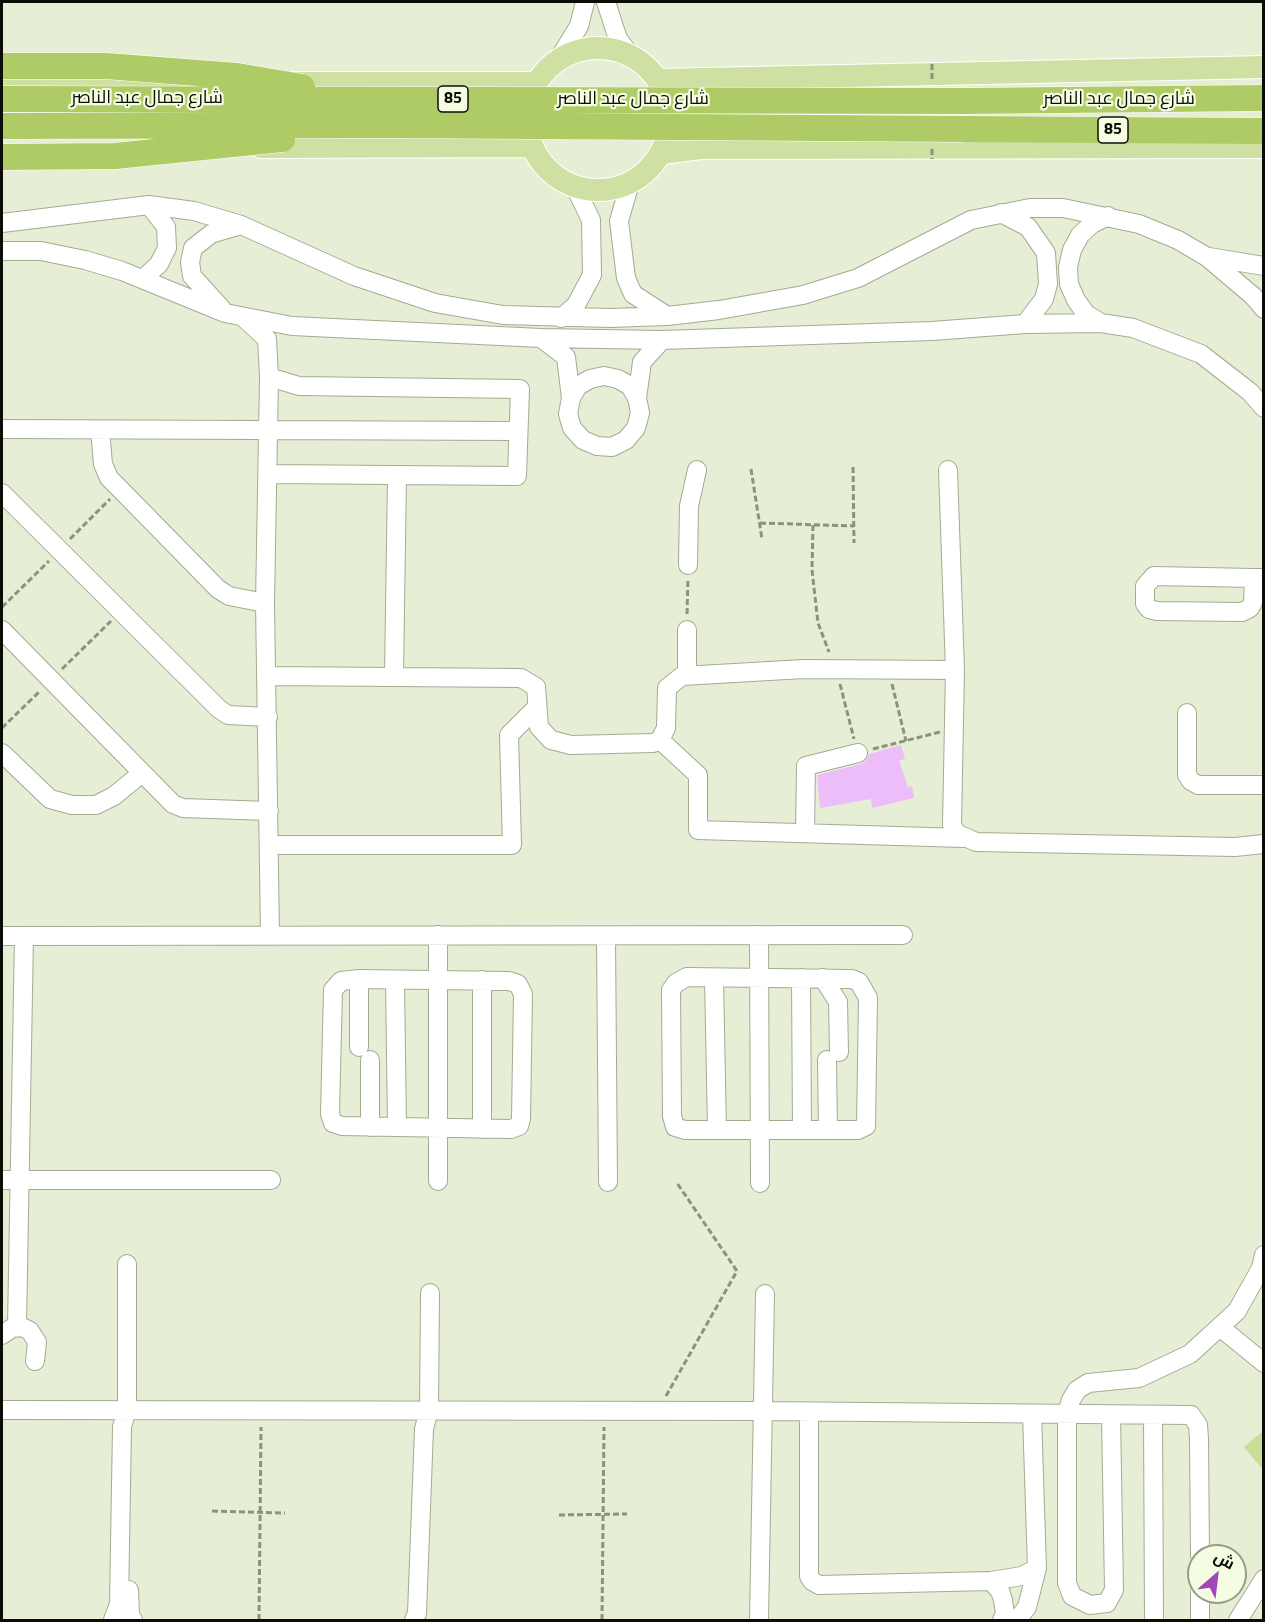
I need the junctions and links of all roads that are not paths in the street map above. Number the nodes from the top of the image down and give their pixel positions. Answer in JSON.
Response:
{"nodes":[{"id":1,"x":585,"y":2,"type":"edge"},
{"id":2,"x":606,"y":2,"type":"edge"},
{"id":3,"x":630,"y":55,"type":"junction"},
{"id":4,"x":560,"y":57,"type":"junction"},
{"id":5,"x":2,"y":66,"type":"edge"},
{"id":6,"x":1263,"y":67,"type":"edge"},
{"id":7,"x":658,"y":80,"type":"junction"},
{"id":8,"x":1263,"y":81,"type":"edge"},
{"id":9,"x":2,"y":82,"type":"edge"},
{"id":10,"x":535,"y":83,"type":"junction"},
{"id":11,"x":1263,"y":98,"type":"edge"},
{"id":12,"x":2,"y":99,"type":"edge"},
{"id":13,"x":380,"y":99,"type":"junction"},
{"id":14,"x":1122,"y":101,"type":"junction"},
{"id":15,"x":384,"y":125,"type":"junction"},
{"id":16,"x":2,"y":126,"type":"edge"},
{"id":17,"x":1263,"y":131,"type":"edge"},
{"id":18,"x":531,"y":146,"type":"junction"},
{"id":19,"x":2,"y":147,"type":"edge"},
{"id":20,"x":1263,"y":147,"type":"edge"},
{"id":21,"x":661,"y":153,"type":"junction"},
{"id":22,"x":2,"y":157,"type":"edge"},
{"id":23,"x":630,"y":183,"type":"junction"},
{"id":24,"x":575,"y":187,"type":"junction"},
{"id":25,"x":149,"y":205,"type":"junction"},
{"id":26,"x":1001,"y":213,"type":"junction"},
{"id":27,"x":1108,"y":216,"type":"junction"},
{"id":28,"x":2,"y":223,"type":"edge"},
{"id":29,"x":242,"y":225,"type":"junction"},
{"id":30,"x":2,"y":251,"type":"edge"},
{"id":31,"x":1207,"y":257,"type":"junction"},
{"id":32,"x":1263,"y":266,"type":"edge"},
{"id":33,"x":143,"y":279,"type":"junction"},
{"id":34,"x":1263,"y":309,"type":"edge"},
{"id":35,"x":234,"y":314,"type":"junction"},
{"id":36,"x":668,"y":316,"type":"junction"},
{"id":37,"x":561,"y":318,"type":"junction"},
{"id":38,"x":1101,"y":323,"type":"junction"},
{"id":39,"x":1025,"y":324,"type":"junction"},
{"id":40,"x":292,"y":326,"type":"junction"},
{"id":41,"x":541,"y":338,"type":"junction"},
{"id":42,"x":267,"y":339,"type":"junction"},
{"id":43,"x":662,"y":340,"type":"junction"},
{"id":44,"x":268,"y":377,"type":"junction"},
{"id":45,"x":571,"y":398,"type":"junction"},
{"id":46,"x":638,"y":398,"type":"junction"},
{"id":47,"x":1263,"y":408,"type":"edge"},
{"id":48,"x":2,"y":429,"type":"edge"},
{"id":49,"x":100,"y":429,"type":"junction"},
{"id":50,"x":269,"y":430,"type":"junction"},
{"id":51,"x":518,"y":431,"type":"junction"},
{"id":52,"x":697,"y":470,"type":"dead end"},
{"id":53,"x":948,"y":470,"type":"dead end"},
{"id":54,"x":269,"y":474,"type":"junction"},
{"id":55,"x":397,"y":475,"type":"junction"},
{"id":56,"x":2,"y":493,"type":"edge"},
{"id":57,"x":688,"y":565,"type":"road end"},
{"id":58,"x":1259,"y":578,"type":"edge"},
{"id":59,"x":266,"y":603,"type":"junction"},
{"id":60,"x":2,"y":630,"type":"edge"},
{"id":61,"x":687,"y":630,"type":"road end"},
{"id":62,"x":955,"y":670,"type":"junction"},
{"id":63,"x":687,"y":675,"type":"junction"},
{"id":64,"x":268,"y":676,"type":"junction"},
{"id":65,"x":394,"y":676,"type":"junction"},
{"id":66,"x":537,"y":707,"type":"junction"},
{"id":67,"x":1187,"y":713,"type":"dead end"},
{"id":68,"x":268,"y":717,"type":"junction"},
{"id":69,"x":660,"y":740,"type":"junction"},
{"id":70,"x":858,"y":753,"type":"road end"},
{"id":71,"x":3,"y":757,"type":"edge"},
{"id":72,"x":142,"y":772,"type":"junction"},
{"id":73,"x":1263,"y":784,"type":"edge"},
{"id":74,"x":269,"y":811,"type":"junction"},
{"id":75,"x":805,"y":833,"type":"junction"},
{"id":76,"x":963,"y":838,"type":"junction"},
{"id":77,"x":1263,"y":844,"type":"edge"},
{"id":78,"x":269,"y":845,"type":"junction"},
{"id":79,"x":759,"y":934,"type":"junction"},
{"id":80,"x":270,"y":935,"type":"junction"},
{"id":81,"x":438,"y":935,"type":"junction"},
{"id":82,"x":2,"y":936,"type":"edge"},
{"id":83,"x":24,"y":936,"type":"junction"},
{"id":84,"x":903,"y":936,"type":"dead end"},
{"id":85,"x":606,"y":937,"type":"junction"},
{"id":86,"x":714,"y":978,"type":"junction"},
{"id":87,"x":759,"y":978,"type":"junction"},
{"id":88,"x":801,"y":978,"type":"junction"},
{"id":89,"x":823,"y":978,"type":"junction"},
{"id":90,"x":359,"y":979,"type":"junction"},
{"id":91,"x":395,"y":980,"type":"junction"},
{"id":92,"x":439,"y":980,"type":"junction"},
{"id":93,"x":482,"y":980,"type":"junction"},
{"id":94,"x":370,"y":1127,"type":"junction"},
{"id":95,"x":397,"y":1127,"type":"junction"},
{"id":96,"x":438,"y":1128,"type":"junction"},
{"id":97,"x":482,"y":1129,"type":"junction"},
{"id":98,"x":717,"y":1130,"type":"junction"},
{"id":99,"x":760,"y":1130,"type":"junction"},
{"id":100,"x":802,"y":1130,"type":"junction"},
{"id":101,"x":828,"y":1130,"type":"junction"},
{"id":102,"x":10,"y":1180,"type":"edge"},
{"id":103,"x":271,"y":1180,"type":"dead end"},
{"id":104,"x":438,"y":1181,"type":"dead end"},
{"id":105,"x":608,"y":1182,"type":"dead end"},
{"id":106,"x":760,"y":1183,"type":"dead end"},
{"id":107,"x":1263,"y":1255,"type":"edge"},
{"id":108,"x":127,"y":1264,"type":"dead end"},
{"id":109,"x":430,"y":1293,"type":"dead end"},
{"id":110,"x":769,"y":1294,"type":"dead end"},
{"id":111,"x":1221,"y":1328,"type":"junction"},
{"id":112,"x":9,"y":1331,"type":"edge"},
{"id":113,"x":35,"y":1361,"type":"dead end"},
{"id":114,"x":1263,"y":1363,"type":"edge"},
{"id":115,"x":2,"y":1410,"type":"edge"},
{"id":116,"x":127,"y":1410,"type":"junction"},
{"id":117,"x":429,"y":1410,"type":"junction"},
{"id":118,"x":768,"y":1411,"type":"junction"},
{"id":119,"x":809,"y":1412,"type":"junction"},
{"id":120,"x":1032,"y":1414,"type":"junction"},
{"id":121,"x":1067,"y":1414,"type":"junction"},
{"id":122,"x":1111,"y":1415,"type":"junction"},
{"id":123,"x":1153,"y":1415,"type":"junction"},
{"id":124,"x":1200,"y":1544,"type":"edge"},
{"id":125,"x":1037,"y":1568,"type":"junction"},
{"id":126,"x":1263,"y":1579,"type":"edge"},
{"id":127,"x":991,"y":1581,"type":"junction"},
{"id":128,"x":1200,"y":1604,"type":"edge"},
{"id":129,"x":113,"y":1620,"type":"edge"},
{"id":130,"x":134,"y":1620,"type":"edge"},
{"id":131,"x":414,"y":1620,"type":"edge"},
{"id":132,"x":430,"y":1620,"type":"edge"},
{"id":133,"x":759,"y":1620,"type":"edge"},
{"id":134,"x":768,"y":1620,"type":"edge"},
{"id":135,"x":1002,"y":1620,"type":"edge"},
{"id":136,"x":1017,"y":1620,"type":"edge"},
{"id":137,"x":1154,"y":1620,"type":"edge"},
{"id":138,"x":1200,"y":1620,"type":"edge"},
{"id":139,"x":1238,"y":1620,"type":"edge"}],
"edges":[{"from":1,"to":4,"type":"street"},
{"from":2,"to":3,"type":"street"},
{"from":3,"to":4,"type":"main road"},
{"from":3,"to":7,"type":"main road"},
{"from":4,"to":10,"type":"main road"},
{"from":5,"to":13,"type":"highway","bridge":true},
{"from":6,"to":7,"type":"main road"},
{"from":7,"to":21,"type":"main road"},
{"from":8,"to":14,"type":"highway"},
{"from":9,"to":10,"type":"main road"},
{"from":10,"to":18,"type":"main road"},
{"from":11,"to":14,"type":"highway","name":"شارع جمال عبد الناصر","number":"85"},
{"from":12,"to":13,"type":"highway","name":"شارع جمال عبد الناصر","number":"85","bridge":true},
{"from":13,"to":14,"type":"highway","name":"شارع جمال عبد الناصر","number":"85","bridge":true},
{"from":15,"to":16,"type":"highway","name":"شارع جمال عبد الناصر","number":"85","bridge":true},
{"from":15,"to":17,"type":"highway","name":"شارع جمال عبد الناصر","number":"85","bridge":true},
{"from":15,"to":22,"type":"highway","bridge":true},
{"from":18,"to":19,"type":"main road"},
{"from":18,"to":24,"type":"main road"},
{"from":20,"to":21,"type":"main road"},
{"from":21,"to":23,"type":"main road"},
{"from":23,"to":24,"type":"main road"},
{"from":23,"to":36,"type":"street"},
{"from":24,"to":37,"type":"street"},
{"from":25,"to":28,"type":"street"},
{"from":25,"to":29,"type":"street"},
{"from":25,"to":33,"type":"street"},
{"from":26,"to":27,"type":"street"},
{"from":26,"to":36,"type":"street"},
{"from":26,"to":39,"type":"street"},
{"from":27,"to":31,"type":"street"},
{"from":27,"to":38,"type":"street"},
{"from":29,"to":35,"type":"street"},
{"from":29,"to":37,"type":"street"},
{"from":30,"to":33,"type":"street"},
{"from":31,"to":32,"type":"street"},
{"from":31,"to":34,"type":"street"},
{"from":33,"to":35,"type":"street"},
{"from":35,"to":40,"type":"street"},
{"from":35,"to":42,"type":"street"},
{"from":36,"to":37,"type":"street"},
{"from":38,"to":39,"type":"street"},
{"from":38,"to":47,"type":"street"},
{"from":39,"to":43,"type":"street"},
{"from":40,"to":41,"type":"street"},
{"from":40,"to":42,"type":"street"},
{"from":41,"to":43,"type":"street"},
{"from":41,"to":45,"type":"street"},
{"from":42,"to":44,"type":"street"},
{"from":43,"to":46,"type":"street"},
{"from":44,"to":50,"type":"street"},
{"from":44,"to":51,"type":"street"},
{"from":45,"to":46,"type":"street"},
{"from":45,"to":46,"type":"street"},
{"from":48,"to":49,"type":"street"},
{"from":49,"to":50,"type":"street"},
{"from":49,"to":59,"type":"street"},
{"from":50,"to":51,"type":"street"},
{"from":50,"to":54,"type":"street"},
{"from":51,"to":55,"type":"street"},
{"from":52,"to":57,"type":"street"},
{"from":53,"to":62,"type":"street"},
{"from":54,"to":55,"type":"street"},
{"from":54,"to":59,"type":"street"},
{"from":55,"to":65,"type":"street"},
{"from":56,"to":68,"type":"street"},
{"from":58,"to":58,"type":"street"},
{"from":59,"to":64,"type":"street"},
{"from":60,"to":72,"type":"street"},
{"from":61,"to":63,"type":"street"},
{"from":62,"to":63,"type":"street"},
{"from":62,"to":76,"type":"street"},
{"from":63,"to":69,"type":"street"},
{"from":64,"to":65,"type":"street"},
{"from":64,"to":68,"type":"street"},
{"from":65,"to":66,"type":"street"},
{"from":66,"to":69,"type":"street"},
{"from":66,"to":78,"type":"street"},
{"from":67,"to":73,"type":"street"},
{"from":68,"to":74,"type":"street"},
{"from":69,"to":75,"type":"street"},
{"from":70,"to":75,"type":"street"},
{"from":71,"to":72,"type":"street"},
{"from":72,"to":74,"type":"street"},
{"from":74,"to":78,"type":"street"},
{"from":75,"to":76,"type":"street"},
{"from":76,"to":77,"type":"street"},
{"from":78,"to":80,"type":"street"},
{"from":79,"to":84,"type":"street"},
{"from":79,"to":85,"type":"street"},
{"from":79,"to":87,"type":"street"},
{"from":80,"to":81,"type":"street"},
{"from":80,"to":83,"type":"street"},
{"from":81,"to":85,"type":"street"},
{"from":81,"to":92,"type":"street"},
{"from":82,"to":83,"type":"street"},
{"from":83,"to":102,"type":"street"},
{"from":85,"to":105,"type":"street"},
{"from":86,"to":87,"type":"street"},
{"from":86,"to":98,"type":"street"},
{"from":86,"to":98,"type":"street"},
{"from":87,"to":88,"type":"street"},
{"from":87,"to":99,"type":"street"},
{"from":88,"to":89,"type":"street"},
{"from":88,"to":100,"type":"street"},
{"from":89,"to":101,"type":"street"},
{"from":89,"to":101,"type":"street"},
{"from":90,"to":91,"type":"street"},
{"from":90,"to":94,"type":"street"},
{"from":90,"to":94,"type":"street"},
{"from":91,"to":92,"type":"street"},
{"from":91,"to":95,"type":"street"},
{"from":92,"to":93,"type":"street"},
{"from":92,"to":96,"type":"street"},
{"from":93,"to":97,"type":"street"},
{"from":93,"to":97,"type":"street"},
{"from":94,"to":95,"type":"street"},
{"from":95,"to":96,"type":"street"},
{"from":96,"to":97,"type":"street"},
{"from":96,"to":104,"type":"street"},
{"from":98,"to":99,"type":"street"},
{"from":99,"to":100,"type":"street"},
{"from":99,"to":106,"type":"street"},
{"from":100,"to":101,"type":"street"},
{"from":102,"to":103,"type":"street"},
{"from":102,"to":112,"type":"street"},
{"from":107,"to":111,"type":"street"},
{"from":108,"to":116,"type":"street"},
{"from":109,"to":117,"type":"street"},
{"from":110,"to":118,"type":"street"},
{"from":111,"to":114,"type":"street"},
{"from":111,"to":121,"type":"street"},
{"from":112,"to":113,"type":"street"},
{"from":115,"to":116,"type":"street"},
{"from":116,"to":117,"type":"street"},
{"from":116,"to":129,"type":"street"},
{"from":116,"to":130,"type":"street"},
{"from":117,"to":118,"type":"street"},
{"from":117,"to":131,"type":"street"},
{"from":117,"to":132,"type":"street"},
{"from":118,"to":119,"type":"street"},
{"from":118,"to":133,"type":"street"},
{"from":118,"to":134,"type":"street"},
{"from":119,"to":120,"type":"street"},
{"from":119,"to":127,"type":"street"},
{"from":120,"to":121,"type":"street"},
{"from":120,"to":125,"type":"street"},
{"from":121,"to":122,"type":"street"},
{"from":121,"to":122,"type":"street"},
{"from":122,"to":123,"type":"street"},
{"from":123,"to":124,"type":"street"},
{"from":123,"to":137,"type":"street"},
{"from":125,"to":127,"type":"street"},
{"from":125,"to":136,"type":"street"},
{"from":126,"to":139,"type":"street"},
{"from":127,"to":135,"type":"street"},
{"from":128,"to":138,"type":"street"}]}
